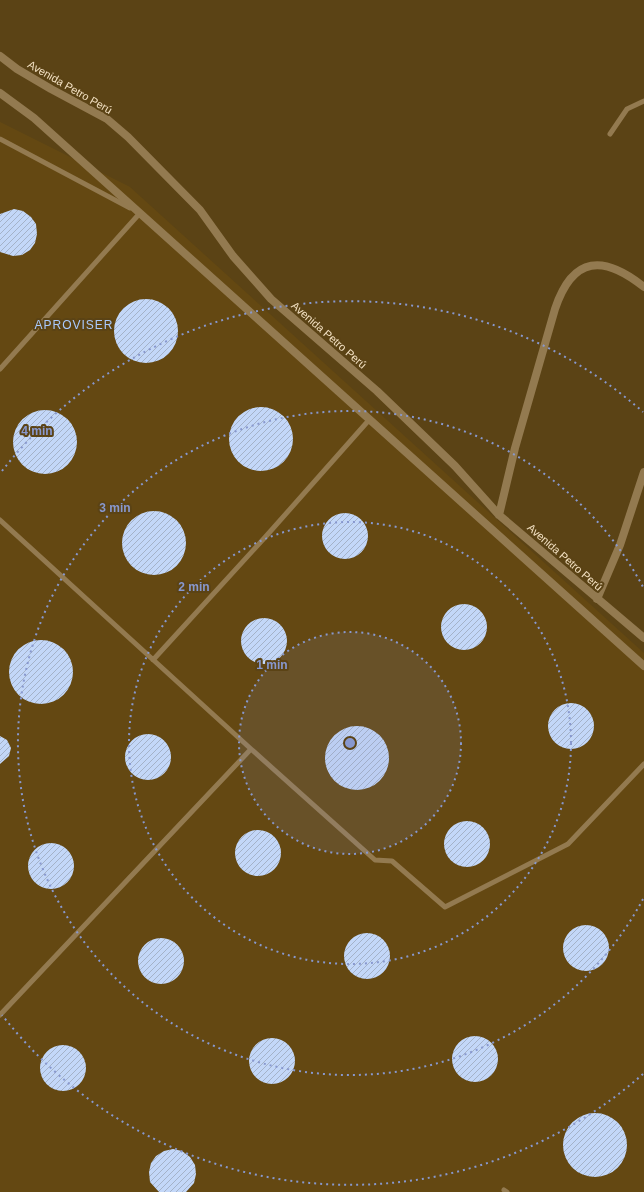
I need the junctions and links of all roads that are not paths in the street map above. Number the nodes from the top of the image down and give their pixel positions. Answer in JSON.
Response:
{"nodes":[{"id":1,"x":0,"y":56,"type":"edge"},
{"id":2,"x":0,"y":93,"type":"edge"},
{"id":3,"x":644,"y":101,"type":"edge"},
{"id":4,"x":610,"y":134,"type":"dead end"},
{"id":5,"x":0,"y":138,"type":"edge"},
{"id":6,"x":140,"y":213,"type":"junction"},
{"id":7,"x":644,"y":287,"type":"edge"},
{"id":8,"x":0,"y":369,"type":"edge"},
{"id":9,"x":369,"y":420,"type":"junction"},
{"id":10,"x":644,"y":472,"type":"edge"},
{"id":11,"x":499,"y":515,"type":"junction"},
{"id":12,"x":0,"y":520,"type":"edge"},
{"id":13,"x":597,"y":599,"type":"junction"},
{"id":14,"x":644,"y":638,"type":"edge"},
{"id":15,"x":153,"y":660,"type":"junction"},
{"id":16,"x":644,"y":666,"type":"edge"},
{"id":17,"x":251,"y":749,"type":"junction"},
{"id":18,"x":644,"y":764,"type":"edge"},
{"id":19,"x":0,"y":1015,"type":"edge"}],
"edges":[{"from":1,"to":11,"type":"street","name":"Avenida Petro Perú"},
{"from":2,"to":6,"type":"street"},
{"from":3,"to":4,"type":"lane"},
{"from":5,"to":6,"type":"lane"},
{"from":6,"to":8,"type":"lane"},
{"from":6,"to":9,"type":"street"},
{"from":7,"to":11,"type":"street"},
{"from":9,"to":15,"type":"lane"},
{"from":9,"to":16,"type":"street"},
{"from":10,"to":13,"type":"street"},
{"from":11,"to":13,"type":"street","name":"Avenida Petro Perú"},
{"from":12,"to":15,"type":"lane"},
{"from":13,"to":14,"type":"street","name":"Avenida Petro Perú"},
{"from":15,"to":17,"type":"lane"},
{"from":17,"to":18,"type":"lane"},
{"from":17,"to":19,"type":"lane"}]}
